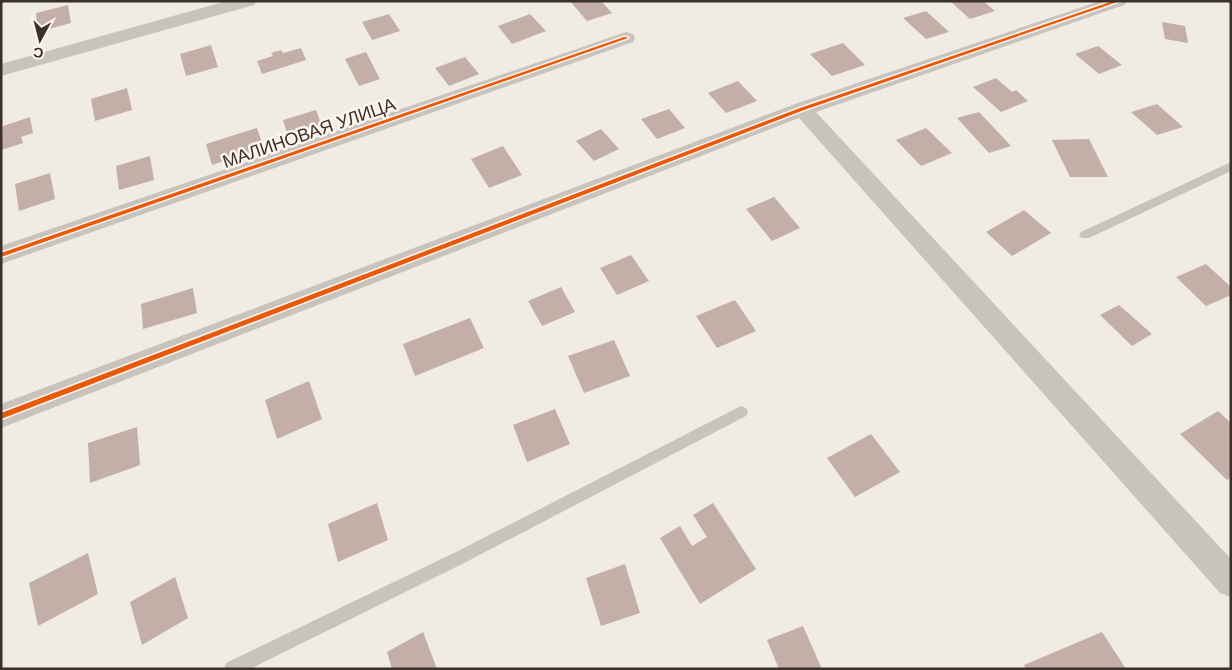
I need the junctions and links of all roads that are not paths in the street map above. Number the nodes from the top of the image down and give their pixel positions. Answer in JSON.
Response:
{"nodes":[{"id":1,"x":248,"y":1,"type":"edge"},
{"id":2,"x":1118,"y":1,"type":"edge"},
{"id":3,"x":626,"y":38,"type":"dead end"},
{"id":4,"x":1,"y":70,"type":"edge"},
{"id":5,"x":802,"y":110,"type":"junction"},
{"id":6,"x":1231,"y":166,"type":"edge"},
{"id":7,"x":1085,"y":235,"type":"dead end"},
{"id":8,"x":1,"y":255,"type":"edge"},
{"id":9,"x":741,"y":412,"type":"dead end"},
{"id":10,"x":1,"y":416,"type":"edge"},
{"id":11,"x":1231,"y":582,"type":"edge"},
{"id":12,"x":232,"y":669,"type":"edge"}],
"edges":[{"from":1,"to":4,"type":"street"},
{"from":2,"to":5,"type":"street"},
{"from":3,"to":8,"type":"street","name":"МАЛИНОВАЯ УЛИЦА"},
{"from":5,"to":10,"type":"street"},
{"from":5,"to":11,"type":"street"},
{"from":6,"to":7,"type":"lane"},
{"from":9,"to":12,"type":"lane"}]}
